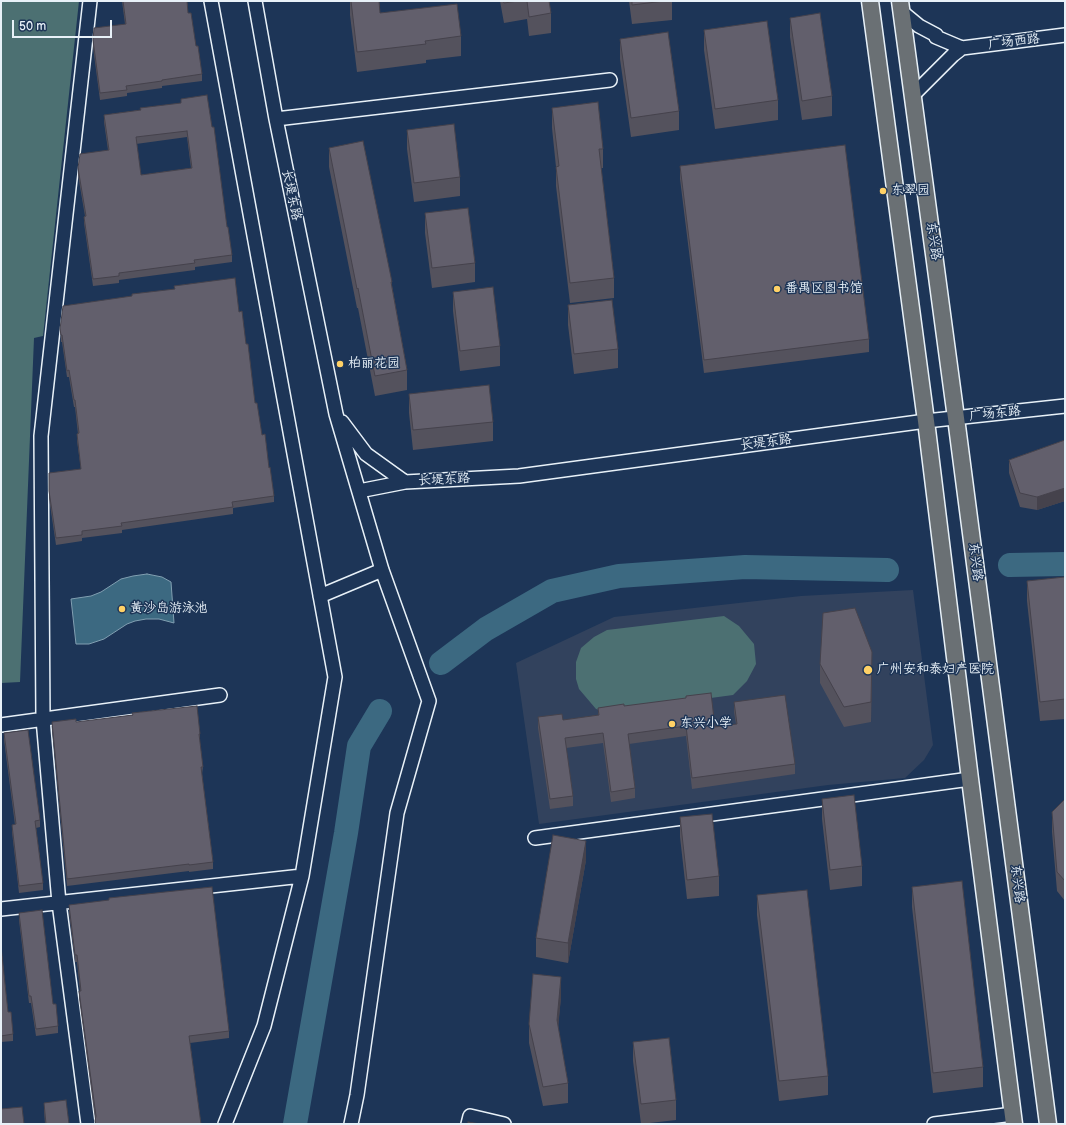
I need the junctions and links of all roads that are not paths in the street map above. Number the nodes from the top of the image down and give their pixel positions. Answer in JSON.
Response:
{"nodes":[{"id":1,"x":90,"y":1,"type":"edge"},
{"id":2,"x":211,"y":1,"type":"edge"},
{"id":3,"x":255,"y":1,"type":"edge"},
{"id":4,"x":870,"y":1,"type":"edge"},
{"id":5,"x":901,"y":6,"type":"edge"},
{"id":6,"x":1065,"y":35,"type":"edge"},
{"id":7,"x":962,"y":48,"type":"junction"},
{"id":8,"x":610,"y":80,"type":"dead end"},
{"id":9,"x":913,"y":95,"type":"junction"},
{"id":10,"x":276,"y":119,"type":"junction"},
{"id":11,"x":1065,"y":406,"type":"edge"},
{"id":12,"x":336,"y":414,"type":"junction"},
{"id":13,"x":956,"y":418,"type":"junction"},
{"id":14,"x":926,"y":421,"type":"junction"},
{"id":15,"x":405,"y":482,"type":"junction"},
{"id":16,"x":359,"y":491,"type":"junction"},
{"id":17,"x":382,"y":570,"type":"junction"},
{"id":18,"x":320,"y":596,"type":"junction"},
{"id":19,"x":220,"y":695,"type":"dead end"},
{"id":20,"x":43,"y":719,"type":"junction"},
{"id":21,"x":1,"y":725,"type":"edge"},
{"id":22,"x":970,"y":779,"type":"junction"},
{"id":23,"x":535,"y":838,"type":"dead end"},
{"id":24,"x":302,"y":876,"type":"junction"},
{"id":25,"x":60,"y":903,"type":"junction"},
{"id":26,"x":1,"y":909,"type":"edge"},
{"id":27,"x":1014,"y":1119,"type":"edge"},
{"id":28,"x":469,"y":1120,"type":"edge"},
{"id":29,"x":88,"y":1124,"type":"edge"},
{"id":30,"x":225,"y":1124,"type":"edge"},
{"id":31,"x":351,"y":1124,"type":"edge"},
{"id":32,"x":504,"y":1124,"type":"edge"},
{"id":33,"x":934,"y":1124,"type":"edge"},
{"id":34,"x":1048,"y":1124,"type":"edge"}],
"edges":[{"from":1,"to":20,"type":"street"},
{"from":2,"to":18,"type":"street"},
{"from":3,"to":10,"type":"street","name":"长堤东路"},
{"from":4,"to":14,"type":"main road"},
{"from":5,"to":7,"type":"street"},
{"from":5,"to":9,"type":"main road","name":"东兴路"},
{"from":6,"to":7,"type":"street","name":"广场西路"},
{"from":7,"to":9,"type":"street"},
{"from":8,"to":10,"type":"street"},
{"from":9,"to":13,"type":"main road","name":"东兴路"},
{"from":10,"to":12,"type":"street","name":"长堤东路"},
{"from":11,"to":13,"type":"street","name":"广场东路"},
{"from":12,"to":15,"type":"street","name":"长堤东路"},
{"from":12,"to":16,"type":"street"},
{"from":13,"to":14,"type":"street","name":"广场东路"},
{"from":13,"to":34,"type":"main road","name":"东兴路"},
{"from":14,"to":15,"type":"street","name":"长堤东路"},
{"from":14,"to":22,"type":"main road"},
{"from":15,"to":16,"type":"street"},
{"from":16,"to":17,"type":"street"},
{"from":17,"to":18,"type":"street"},
{"from":17,"to":31,"type":"street"},
{"from":18,"to":24,"type":"street"},
{"from":19,"to":20,"type":"street"},
{"from":20,"to":21,"type":"street"},
{"from":20,"to":25,"type":"street"},
{"from":22,"to":23,"type":"street"},
{"from":22,"to":27,"type":"main road"},
{"from":24,"to":25,"type":"street"},
{"from":24,"to":30,"type":"street"},
{"from":25,"to":26,"type":"street"},
{"from":25,"to":29,"type":"street"},
{"from":27,"to":33,"type":"street"},
{"from":28,"to":32,"type":"street"}]}
